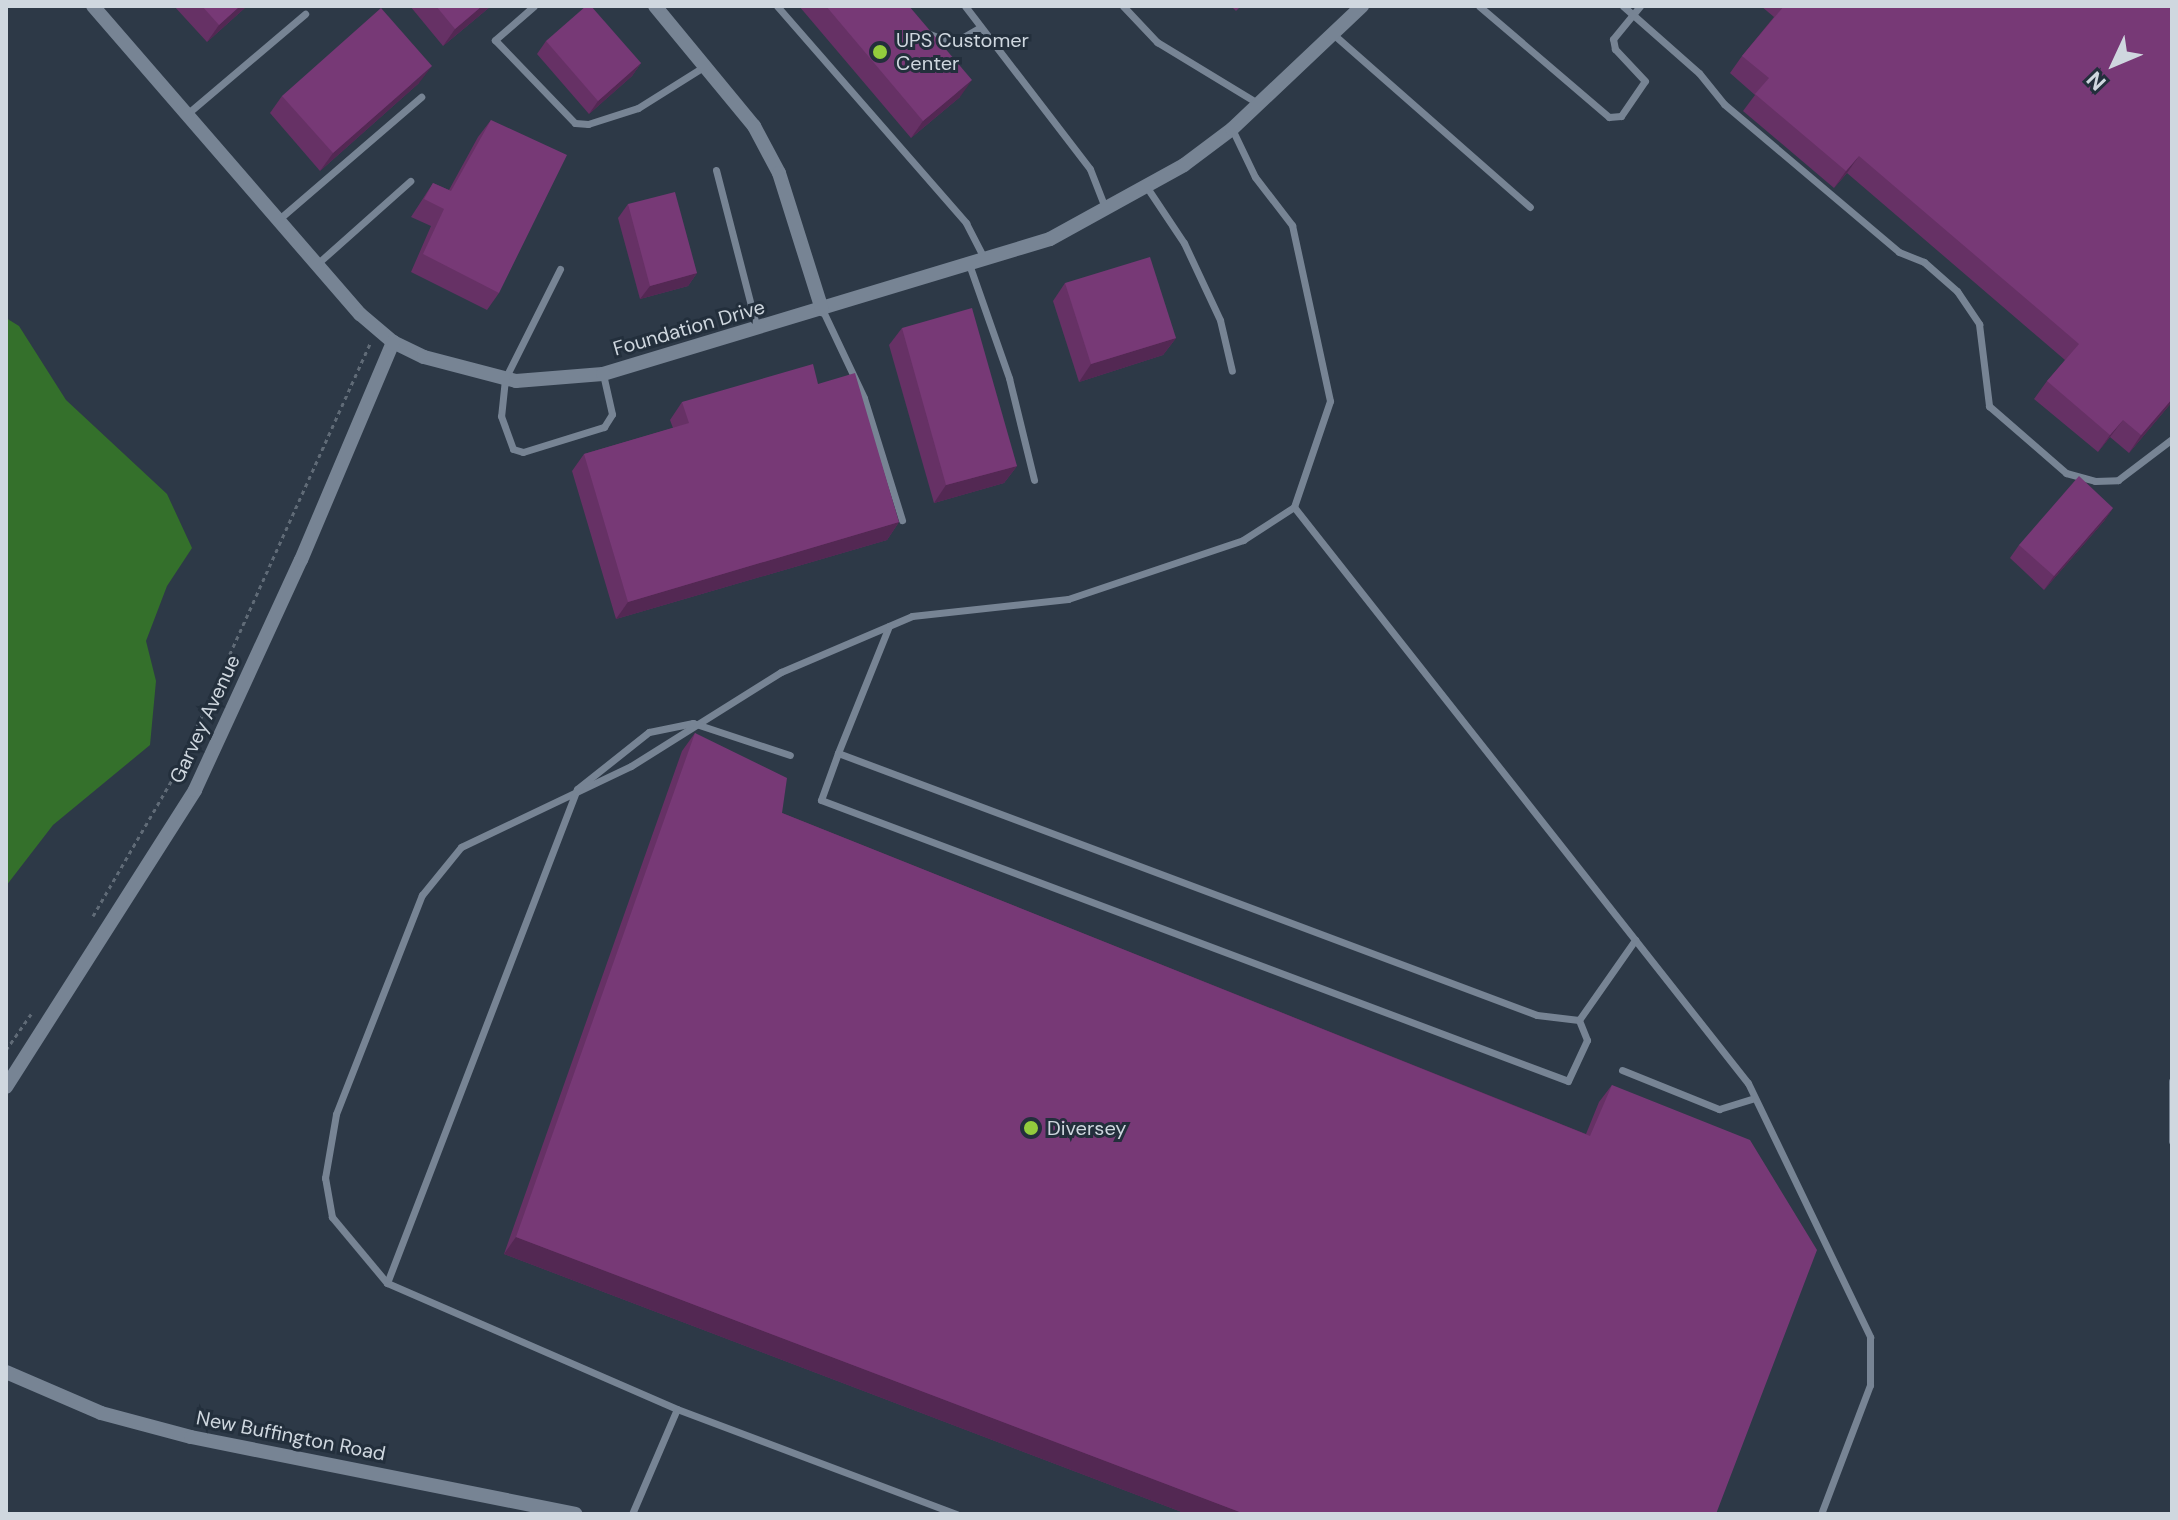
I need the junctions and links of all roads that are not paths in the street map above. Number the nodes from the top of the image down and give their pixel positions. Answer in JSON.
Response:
{"nodes":[{"id":1,"x":534,"y":6,"type":"edge"},
{"id":2,"x":655,"y":6,"type":"edge"},
{"id":3,"x":777,"y":6,"type":"edge"},
{"id":4,"x":965,"y":6,"type":"edge"},
{"id":5,"x":1123,"y":6,"type":"edge"},
{"id":6,"x":1362,"y":6,"type":"edge"},
{"id":7,"x":1479,"y":6,"type":"edge"},
{"id":8,"x":1623,"y":6,"type":"edge"},
{"id":9,"x":1640,"y":6,"type":"edge"},
{"id":10,"x":98,"y":8,"type":"edge"},
{"id":11,"x":305,"y":14,"type":"dead end"},
{"id":12,"x":1632,"y":14,"type":"junction"},
{"id":13,"x":979,"y":28,"type":"junction"},
{"id":14,"x":920,"y":31,"type":"edge"},
{"id":15,"x":1333,"y":34,"type":"junction"},
{"id":16,"x":705,"y":66,"type":"junction"},
{"id":17,"x":421,"y":97,"type":"edge"},
{"id":18,"x":1259,"y":104,"type":"junction"},
{"id":19,"x":187,"y":114,"type":"junction"},
{"id":20,"x":1232,"y":129,"type":"junction"},
{"id":21,"x":716,"y":170,"type":"dead end"},
{"id":22,"x":410,"y":181,"type":"dead end"},
{"id":23,"x":1148,"y":189,"type":"junction"},
{"id":24,"x":1530,"y":207,"type":"dead end"},
{"id":25,"x":1106,"y":212,"type":"junction"},
{"id":26,"x":278,"y":220,"type":"junction"},
{"id":27,"x":986,"y":262,"type":"junction"},
{"id":28,"x":317,"y":264,"type":"junction"},
{"id":29,"x":970,"y":267,"type":"junction"},
{"id":30,"x":560,"y":269,"type":"dead end"},
{"id":31,"x":822,"y":309,"type":"junction"},
{"id":32,"x":757,"y":329,"type":"junction"},
{"id":33,"x":393,"y":342,"type":"junction"},
{"id":34,"x":1232,"y":371,"type":"dead end"},
{"id":35,"x":603,"y":374,"type":"junction"},
{"id":36,"x":505,"y":379,"type":"junction"},
{"id":37,"x":2172,"y":439,"type":"edge"},
{"id":38,"x":1034,"y":480,"type":"dead end"},
{"id":39,"x":1294,"y":507,"type":"junction"},
{"id":40,"x":902,"y":520,"type":"edge"},
{"id":41,"x":889,"y":626,"type":"junction"},
{"id":42,"x":693,"y":723,"type":"junction"},
{"id":43,"x":838,"y":753,"type":"junction"},
{"id":44,"x":790,"y":755,"type":"dead end"},
{"id":45,"x":577,"y":789,"type":"junction"},
{"id":46,"x":1635,"y":940,"type":"junction"},
{"id":47,"x":1579,"y":1020,"type":"junction"},
{"id":48,"x":1622,"y":1070,"type":"dead end"},
{"id":49,"x":2172,"y":1081,"type":"edge"},
{"id":50,"x":6,"y":1087,"type":"edge"},
{"id":51,"x":1754,"y":1098,"type":"junction"},
{"id":52,"x":2172,"y":1141,"type":"edge"},
{"id":53,"x":387,"y":1283,"type":"junction"},
{"id":54,"x":6,"y":1372,"type":"edge"},
{"id":55,"x":677,"y":1409,"type":"junction"},
{"id":56,"x":575,"y":1514,"type":"edge"},
{"id":57,"x":632,"y":1514,"type":"edge"},
{"id":58,"x":957,"y":1514,"type":"edge"},
{"id":59,"x":1821,"y":1514,"type":"edge"}],
"edges":[{"from":1,"to":16,"type":"lane"},
{"from":2,"to":16,"type":"street"},
{"from":3,"to":27,"type":"lane"},
{"from":4,"to":13,"type":"lane"},
{"from":5,"to":18,"type":"lane"},
{"from":6,"to":15,"type":"street","name":"Foundation Drive"},
{"from":7,"to":12,"type":"lane"},
{"from":8,"to":12,"type":"lane"},
{"from":9,"to":12,"type":"lane"},
{"from":10,"to":19,"type":"street","name":"Foundation Drive"},
{"from":11,"to":19,"type":"lane"},
{"from":12,"to":37,"type":"lane"},
{"from":13,"to":14,"type":"lane"},
{"from":13,"to":25,"type":"lane"},
{"from":15,"to":18,"type":"street","name":"Foundation Drive"},
{"from":15,"to":24,"type":"lane"},
{"from":16,"to":31,"type":"street"},
{"from":17,"to":26,"type":"lane"},
{"from":18,"to":20,"type":"street","name":"Foundation Drive"},
{"from":19,"to":26,"type":"street","name":"Foundation Drive"},
{"from":20,"to":23,"type":"street","name":"Foundation Drive"},
{"from":20,"to":39,"type":"lane"},
{"from":21,"to":32,"type":"lane"},
{"from":22,"to":28,"type":"lane"},
{"from":23,"to":25,"type":"street","name":"Foundation Drive"},
{"from":23,"to":34,"type":"lane"},
{"from":25,"to":27,"type":"street","name":"Foundation Drive"},
{"from":26,"to":28,"type":"street","name":"Foundation Drive"},
{"from":27,"to":29,"type":"street","name":"Foundation Drive"},
{"from":28,"to":33,"type":"street","name":"Foundation Drive"},
{"from":29,"to":31,"type":"street","name":"Foundation Drive"},
{"from":29,"to":38,"type":"lane"},
{"from":30,"to":36,"type":"lane"},
{"from":31,"to":32,"type":"street","name":"Foundation Drive"},
{"from":31,"to":40,"type":"lane"},
{"from":32,"to":35,"type":"street","name":"Foundation Drive"},
{"from":33,"to":36,"type":"street","name":"Foundation Drive"},
{"from":33,"to":50,"type":"street","name":"Garvey Avenue"},
{"from":35,"to":36,"type":"street","name":"Foundation Drive"},
{"from":35,"to":36,"type":"lane"},
{"from":39,"to":41,"type":"lane"},
{"from":39,"to":46,"type":"lane"},
{"from":41,"to":42,"type":"lane"},
{"from":41,"to":43,"type":"lane"},
{"from":42,"to":44,"type":"lane"},
{"from":42,"to":45,"type":"lane"},
{"from":42,"to":45,"type":"lane"},
{"from":43,"to":47,"type":"lane"},
{"from":43,"to":47,"type":"lane"},
{"from":45,"to":53,"type":"lane"},
{"from":45,"to":53,"type":"lane"},
{"from":46,"to":47,"type":"lane"},
{"from":46,"to":51,"type":"lane"},
{"from":48,"to":51,"type":"lane"},
{"from":49,"to":52,"type":"lane"},
{"from":51,"to":59,"type":"lane"},
{"from":53,"to":55,"type":"lane"},
{"from":54,"to":56,"type":"street","name":"New Buffington Road"},
{"from":55,"to":57,"type":"lane"},
{"from":55,"to":58,"type":"lane"}]}
